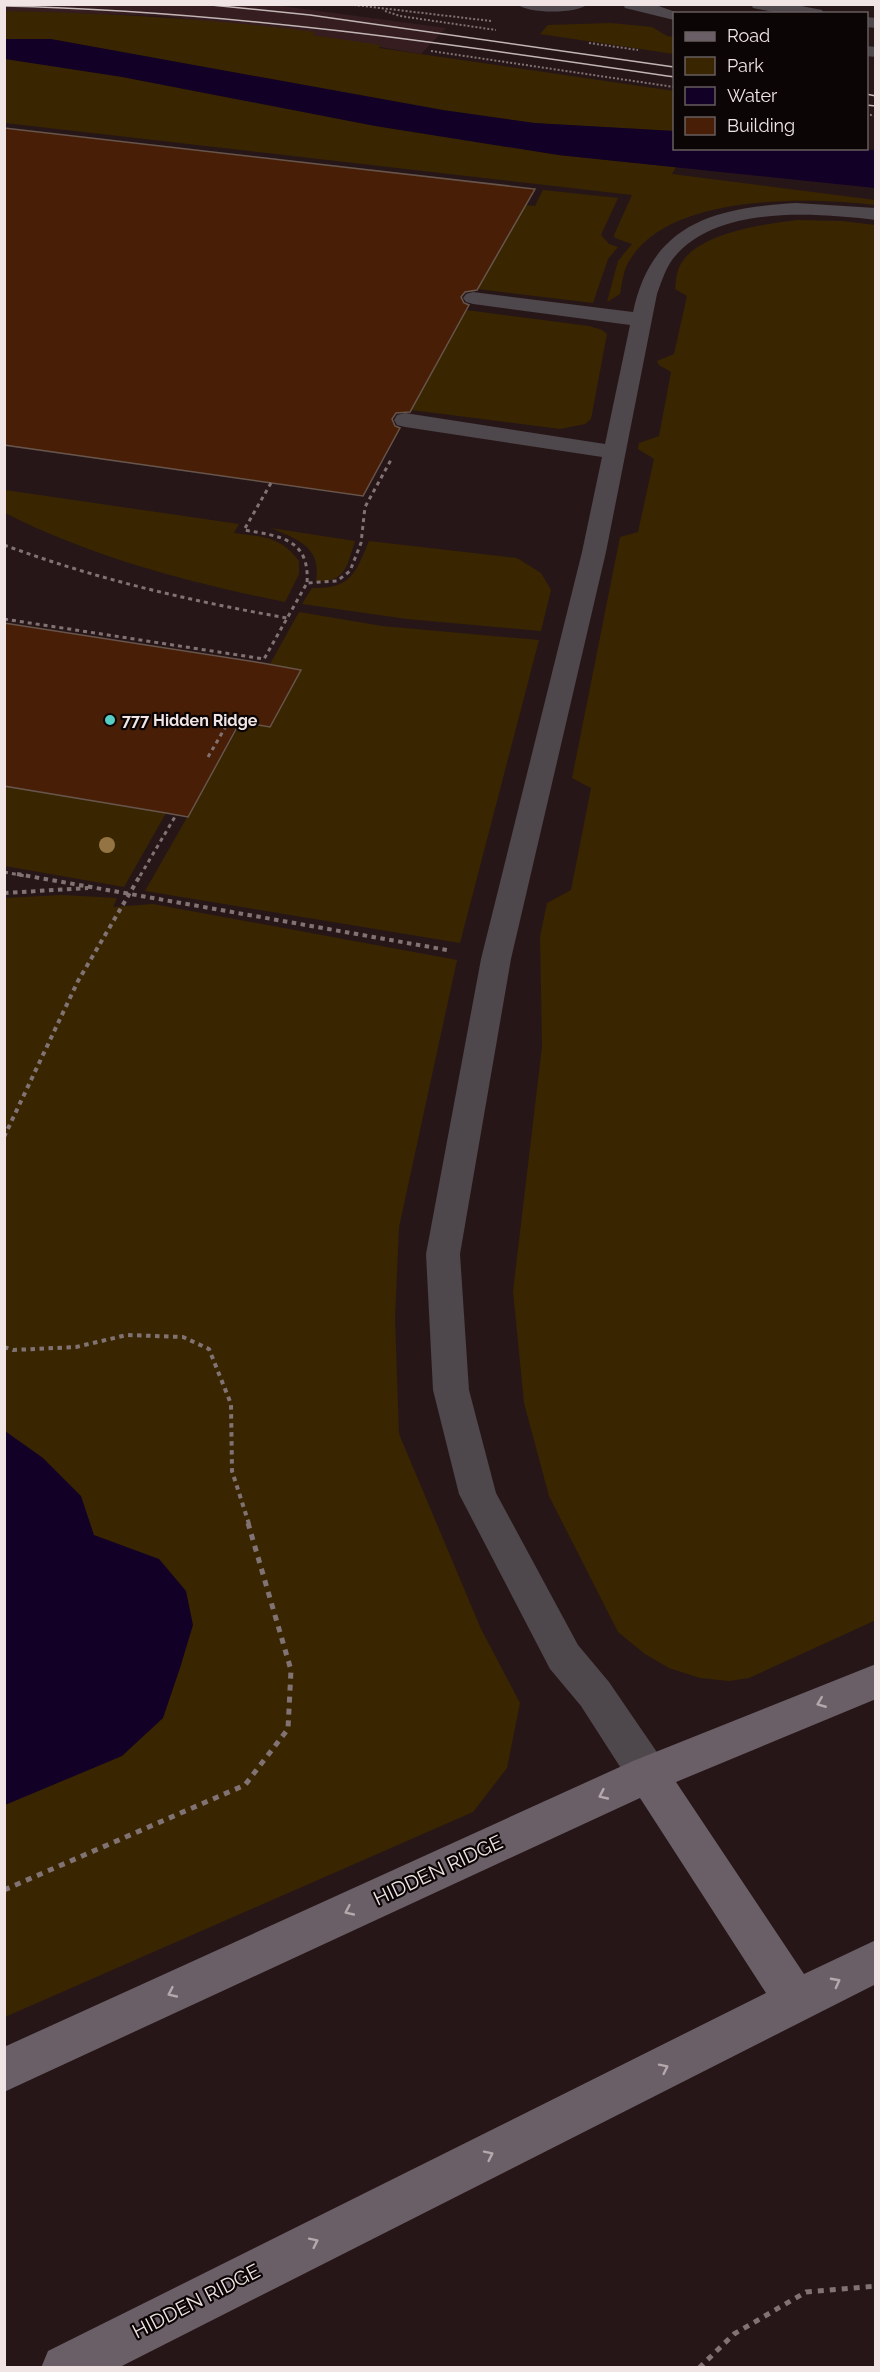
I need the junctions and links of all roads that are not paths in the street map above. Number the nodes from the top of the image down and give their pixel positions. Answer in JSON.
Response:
{"nodes":[{"id":1,"x":525,"y":4,"type":"edge"},
{"id":2,"x":580,"y":4,"type":"edge"},
{"id":3,"x":630,"y":4,"type":"edge"},
{"id":4,"x":759,"y":4,"type":"edge"},
{"id":5,"x":805,"y":12,"type":"edge"},
{"id":6,"x":673,"y":15,"type":"edge"},
{"id":7,"x":876,"y":214,"type":"edge"},
{"id":8,"x":473,"y":298,"type":"dead end"},
{"id":9,"x":642,"y":320,"type":"junction"},
{"id":10,"x":405,"y":420,"type":"dead end"},
{"id":11,"x":615,"y":452,"type":"junction"},
{"id":12,"x":876,"y":1681,"type":"edge"},
{"id":13,"x":648,"y":1774,"type":"junction"},
{"id":14,"x":876,"y":1961,"type":"edge"},
{"id":15,"x":797,"y":2002,"type":"junction"},
{"id":16,"x":4,"y":2070,"type":"edge"},
{"id":17,"x":64,"y":2367,"type":"edge"}],
"edges":[{"from":1,"to":2,"type":"street"},
{"from":3,"to":6,"type":"street"},
{"from":4,"to":5,"type":"street"},
{"from":7,"to":9,"type":"street"},
{"from":8,"to":9,"type":"street"},
{"from":9,"to":11,"type":"street"},
{"from":10,"to":11,"type":"street"},
{"from":11,"to":13,"type":"street"},
{"from":12,"to":13,"type":"main road","name":"HIDDEN RIDGE","one_way":true},
{"from":13,"to":15,"type":"main road"},
{"from":13,"to":16,"type":"main road","name":"HIDDEN RIDGE","one_way":true},
{"from":15,"to":14,"type":"main road","name":"HIDDEN RIDGE","one_way":true},
{"from":17,"to":15,"type":"main road","name":"HIDDEN RIDGE","one_way":true}]}
